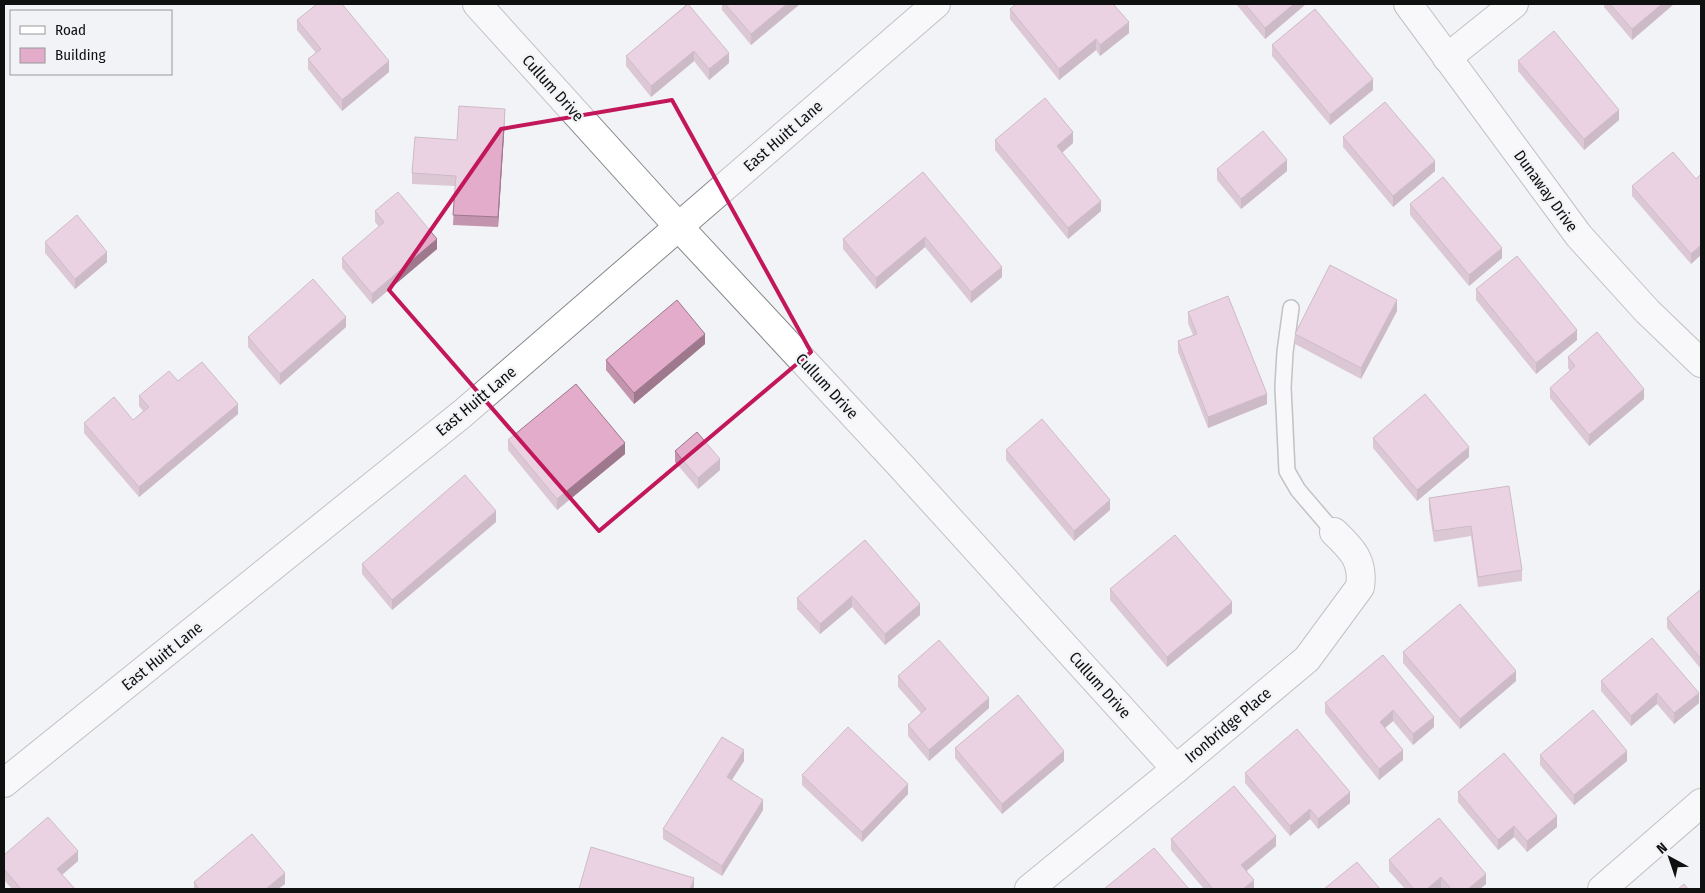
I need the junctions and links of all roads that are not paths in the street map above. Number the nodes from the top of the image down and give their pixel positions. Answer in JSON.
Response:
{"nodes":[{"id":1,"x":477,"y":4,"type":"edge"},
{"id":2,"x":936,"y":4,"type":"edge"},
{"id":3,"x":1408,"y":4,"type":"edge"},
{"id":4,"x":1514,"y":4,"type":"edge"},
{"id":5,"x":1447,"y":58,"type":"junction"},
{"id":6,"x":678,"y":226,"type":"junction"},
{"id":7,"x":1291,"y":308,"type":"dead end"},
{"id":8,"x":1701,"y":363,"type":"edge"},
{"id":9,"x":1334,"y":532,"type":"joint"},
{"id":10,"x":1176,"y":769,"type":"junction"},
{"id":11,"x":4,"y":783,"type":"edge"},
{"id":12,"x":1701,"y":803,"type":"edge"},
{"id":13,"x":1029,"y":889,"type":"edge"},
{"id":14,"x":1602,"y":889,"type":"edge"}],
"edges":[{"from":1,"to":6,"type":"street","name":"Cullum Drive"},
{"from":2,"to":6,"type":"street","name":"East Huitt Lane"},
{"from":3,"to":5,"type":"street","name":"Dunaway Drive"},
{"from":4,"to":5,"type":"street"},
{"from":5,"to":8,"type":"street","name":"Dunaway Drive"},
{"from":6,"to":10,"type":"street","name":"Cullum Drive"},
{"from":6,"to":11,"type":"street","name":"East Huitt Lane"},
{"from":7,"to":9,"type":"lane"},
{"from":9,"to":10,"type":"street","name":"Ironbridge Place"},
{"from":10,"to":13,"type":"street","name":"Ironbridge Place"},
{"from":12,"to":14,"type":"street"}]}
